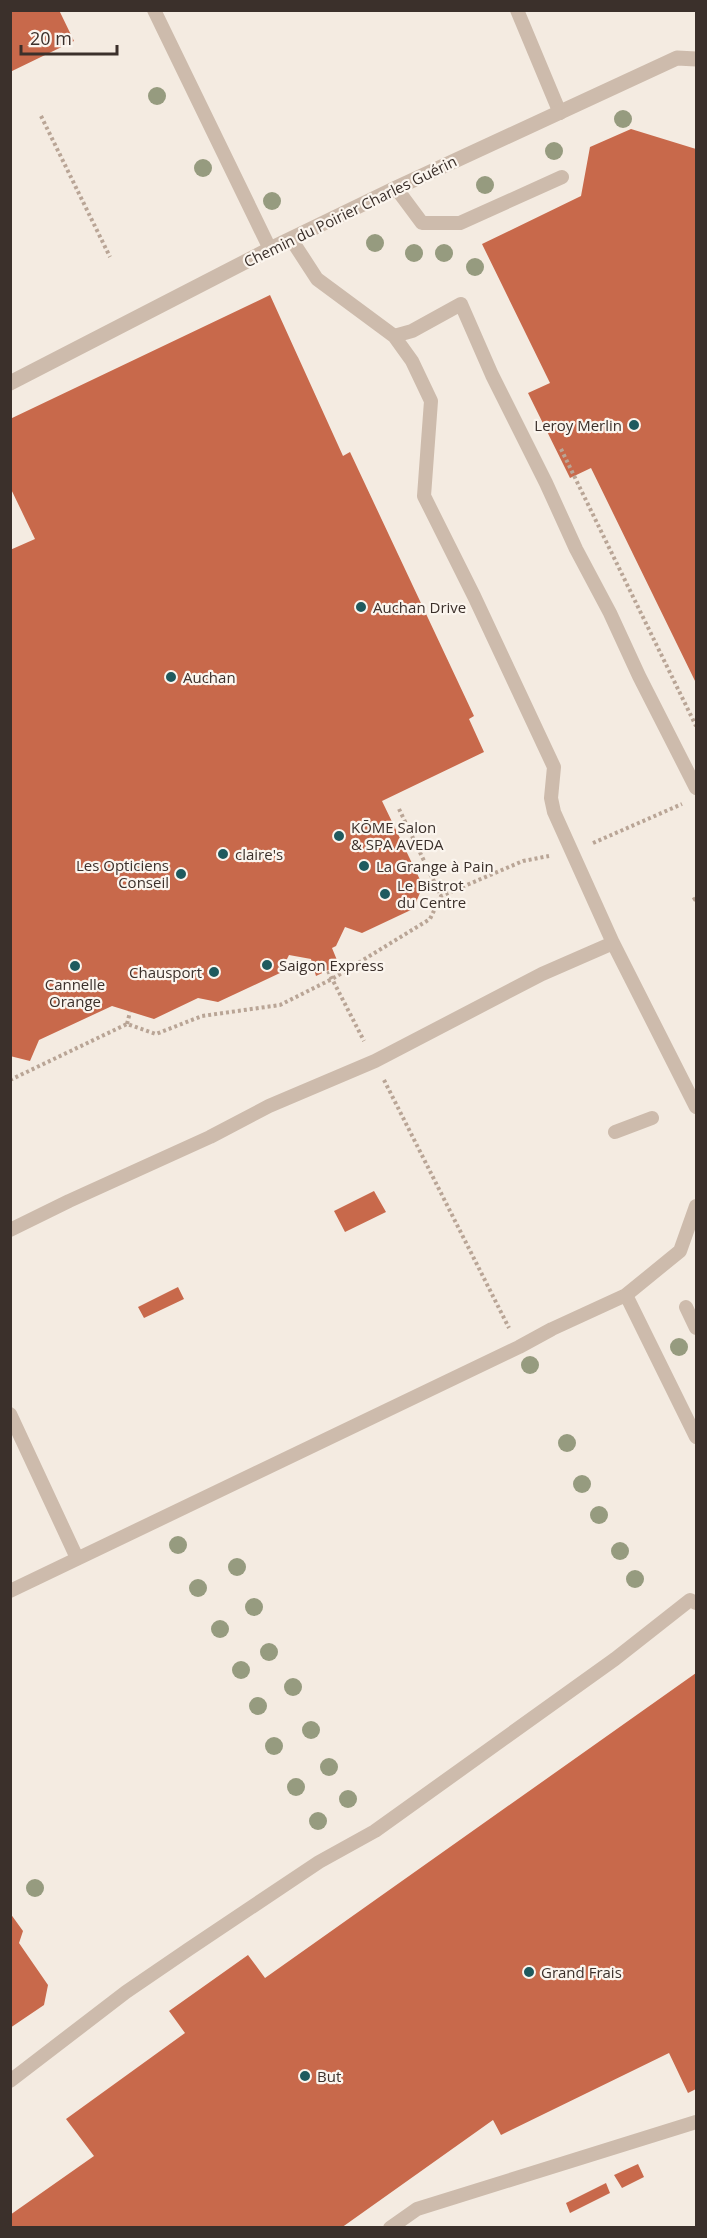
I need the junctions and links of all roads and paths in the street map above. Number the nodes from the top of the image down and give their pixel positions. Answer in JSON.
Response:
{"nodes":[{"id":1,"x":154,"y":10,"type":"edge"},
{"id":2,"x":518,"y":10,"type":"edge"},
{"id":3,"x":696,"y":59,"type":"edge"},
{"id":4,"x":560,"y":112,"type":"junction"},
{"id":5,"x":41,"y":116,"type":"dead end"},
{"id":6,"x":562,"y":177,"type":"dead end"},
{"id":7,"x":396,"y":188,"type":"junction"},
{"id":8,"x":291,"y":239,"type":"junction"},
{"id":9,"x":270,"y":249,"type":"junction"},
{"id":10,"x":110,"y":257,"type":"dead end"},
{"id":11,"x":394,"y":336,"type":"junction"},
{"id":12,"x":10,"y":383,"type":"edge"},
{"id":13,"x":561,"y":449,"type":"dead end"},
{"id":14,"x":696,"y":726,"type":"edge"},
{"id":15,"x":696,"y":788,"type":"edge"},
{"id":16,"x":686,"y":802,"type":"dead end"},
{"id":17,"x":399,"y":809,"type":"dead end"},
{"id":18,"x":572,"y":852,"type":"junction"},
{"id":19,"x":441,"y":896,"type":"junction"},
{"id":20,"x":613,"y":943,"type":"junction"},
{"id":21,"x":328,"y":971,"type":"dead end"},
{"id":22,"x":332,"y":979,"type":"junction"},
{"id":23,"x":130,"y":1012,"type":"dead end"},
{"id":24,"x":127,"y":1024,"type":"junction"},
{"id":25,"x":375,"y":1061,"type":"junction"},
{"id":26,"x":10,"y":1080,"type":"edge"},
{"id":27,"x":696,"y":1107,"type":"edge"},
{"id":28,"x":652,"y":1118,"type":"dead end"},
{"id":29,"x":615,"y":1132,"type":"dead end"},
{"id":30,"x":696,"y":1206,"type":"edge"},
{"id":31,"x":10,"y":1230,"type":"edge"},
{"id":32,"x":626,"y":1296,"type":"junction"},
{"id":33,"x":686,"y":1307,"type":"dead end"},
{"id":34,"x":696,"y":1328,"type":"edge"},
{"id":35,"x":519,"y":1347,"type":"junction"},
{"id":36,"x":10,"y":1414,"type":"edge"},
{"id":37,"x":696,"y":1437,"type":"edge"},
{"id":38,"x":77,"y":1558,"type":"junction"},
{"id":39,"x":10,"y":1591,"type":"edge"},
{"id":40,"x":696,"y":1603,"type":"edge"},
{"id":41,"x":10,"y":2081,"type":"edge"},
{"id":42,"x":696,"y":2122,"type":"edge"},
{"id":43,"x":390,"y":2228,"type":"edge"}],
"edges":[{"from":1,"to":9,"type":"lane"},
{"from":2,"to":4,"type":"lane"},
{"from":3,"to":4,"type":"street","name":"Chemin du Poirier Charles Guérin"},
{"from":4,"to":7,"type":"street","name":"Chemin du Poirier Charles Guérin"},
{"from":5,"to":10,"type":"path"},
{"from":6,"to":7,"type":"lane"},
{"from":7,"to":8,"type":"street","name":"Chemin du Poirier Charles Guérin"},
{"from":8,"to":9,"type":"street","name":"Chemin du Poirier Charles Guérin"},
{"from":8,"to":11,"type":"lane"},
{"from":9,"to":12,"type":"street","name":"Chemin du Poirier Charles Guérin"},
{"from":11,"to":15,"type":"lane"},
{"from":11,"to":18,"type":"lane"},
{"from":13,"to":14,"type":"path"},
{"from":16,"to":18,"type":"path"},
{"from":17,"to":19,"type":"path"},
{"from":18,"to":19,"type":"path"},
{"from":18,"to":20,"type":"lane"},
{"from":19,"to":22,"type":"path"},
{"from":20,"to":25,"type":"lane"},
{"from":20,"to":27,"type":"lane"},
{"from":21,"to":22,"type":"path"},
{"from":22,"to":24,"type":"path"},
{"from":22,"to":25,"type":"path"},
{"from":23,"to":24,"type":"path"},
{"from":24,"to":26,"type":"path"},
{"from":25,"to":31,"type":"lane"},
{"from":25,"to":35,"type":"path"},
{"from":28,"to":29,"type":"lane"},
{"from":30,"to":32,"type":"lane"},
{"from":32,"to":35,"type":"lane"},
{"from":32,"to":37,"type":"lane"},
{"from":33,"to":34,"type":"lane"},
{"from":35,"to":38,"type":"lane"},
{"from":36,"to":38,"type":"lane"},
{"from":38,"to":39,"type":"lane"},
{"from":40,"to":41,"type":"lane"},
{"from":42,"to":43,"type":"lane"}]}
